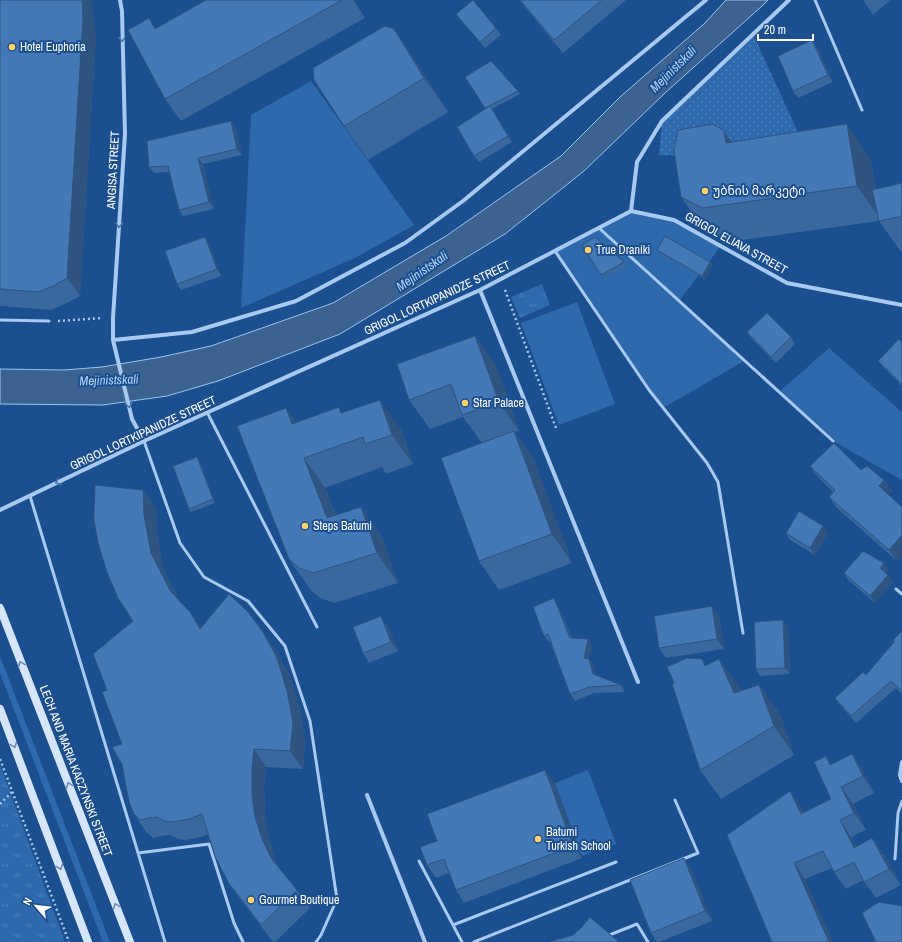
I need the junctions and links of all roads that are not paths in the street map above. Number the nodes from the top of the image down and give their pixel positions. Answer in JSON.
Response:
{"nodes":[{"id":1,"x":120,"y":0,"type":"edge"},
{"id":2,"x":706,"y":0,"type":"edge"},
{"id":3,"x":789,"y":0,"type":"edge"},
{"id":4,"x":815,"y":0,"type":"edge"},
{"id":5,"x":862,"y":110,"type":"dead end"},
{"id":6,"x":631,"y":211,"type":"junction"},
{"id":7,"x":599,"y":228,"type":"junction"},
{"id":8,"x":555,"y":251,"type":"junction"},
{"id":9,"x":480,"y":290,"type":"junction"},
{"id":10,"x":902,"y":305,"type":"edge"},
{"id":11,"x":0,"y":320,"type":"edge"},
{"id":12,"x":49,"y":321,"type":"road end"},
{"id":13,"x":113,"y":340,"type":"junction"},
{"id":14,"x":208,"y":414,"type":"junction"},
{"id":15,"x":144,"y":441,"type":"junction"},
{"id":16,"x":833,"y":441,"type":"dead end"},
{"id":17,"x":30,"y":496,"type":"junction"},
{"id":18,"x":0,"y":510,"type":"edge"},
{"id":19,"x":896,"y":589,"type":"dead end"},
{"id":20,"x":902,"y":594,"type":"edge"},
{"id":21,"x":0,"y":608,"type":"edge"},
{"id":22,"x":317,"y":627,"type":"dead end"},
{"id":23,"x":743,"y":633,"type":"dead end"},
{"id":24,"x":638,"y":682,"type":"dead end"},
{"id":25,"x":0,"y":709,"type":"edge"},
{"id":26,"x":902,"y":762,"type":"edge"},
{"id":27,"x":902,"y":780,"type":"edge"},
{"id":28,"x":367,"y":795,"type":"dead end"},
{"id":29,"x":675,"y":800,"type":"dead end"},
{"id":30,"x":902,"y":801,"type":"edge"},
{"id":31,"x":138,"y":852,"type":"junction"},
{"id":32,"x":895,"y":859,"type":"dead end"},
{"id":33,"x":419,"y":861,"type":"dead end"},
{"id":34,"x":616,"y":862,"type":"dead end"},
{"id":35,"x":453,"y":926,"type":"junction"},
{"id":36,"x":604,"y":937,"type":"edge"},
{"id":37,"x":88,"y":942,"type":"edge"},
{"id":38,"x":130,"y":942,"type":"edge"},
{"id":39,"x":165,"y":942,"type":"edge"},
{"id":40,"x":243,"y":942,"type":"edge"},
{"id":41,"x":316,"y":942,"type":"edge"},
{"id":42,"x":424,"y":942,"type":"edge"},
{"id":43,"x":462,"y":942,"type":"edge"},
{"id":44,"x":474,"y":942,"type":"edge"},
{"id":45,"x":648,"y":942,"type":"edge"}],
"edges":[{"from":1,"to":13,"type":"street","name":"ANGISA STREET","one_way":true},
{"from":2,"to":13,"type":"street"},
{"from":3,"to":6,"type":"street"},
{"from":4,"to":5,"type":"lane"},
{"from":6,"to":7,"type":"street","name":"GRIGOL LORTKIPANIDZE STREET"},
{"from":6,"to":10,"type":"street","name":"GRIGOL ELIAVA STREET"},
{"from":7,"to":8,"type":"street","name":"GRIGOL LORTKIPANIDZE STREET"},
{"from":7,"to":16,"type":"lane"},
{"from":8,"to":9,"type":"street","name":"GRIGOL LORTKIPANIDZE STREET"},
{"from":8,"to":23,"type":"lane"},
{"from":9,"to":14,"type":"street","name":"GRIGOL LORTKIPANIDZE STREET"},
{"from":9,"to":24,"type":"street"},
{"from":11,"to":12,"type":"lane"},
{"from":13,"to":15,"type":"street","name":"ANGISA STREET","one_way":true},
{"from":14,"to":15,"type":"street","name":"GRIGOL LORTKIPANIDZE STREET"},
{"from":14,"to":22,"type":"lane"},
{"from":15,"to":17,"type":"street","name":"GRIGOL LORTKIPANIDZE STREET","one_way":true},
{"from":15,"to":41,"type":"lane"},
{"from":17,"to":18,"type":"street","name":"GRIGOL LORTKIPANIDZE STREET"},
{"from":17,"to":31,"type":"lane"},
{"from":19,"to":20,"type":"lane"},
{"from":38,"to":21,"type":"main road","name":"LECH AND MARIA KACZYNSKI STREET","one_way":true},
{"from":25,"to":37,"type":"main road","one_way":true},
{"from":26,"to":27,"type":"street"},
{"from":28,"to":42,"type":"street"},
{"from":29,"to":44,"type":"lane"},
{"from":30,"to":32,"type":"lane"},
{"from":31,"to":39,"type":"lane"},
{"from":31,"to":40,"type":"lane"},
{"from":33,"to":35,"type":"lane"},
{"from":34,"to":35,"type":"lane"},
{"from":35,"to":43,"type":"lane"},
{"from":36,"to":45,"type":"lane"}]}
